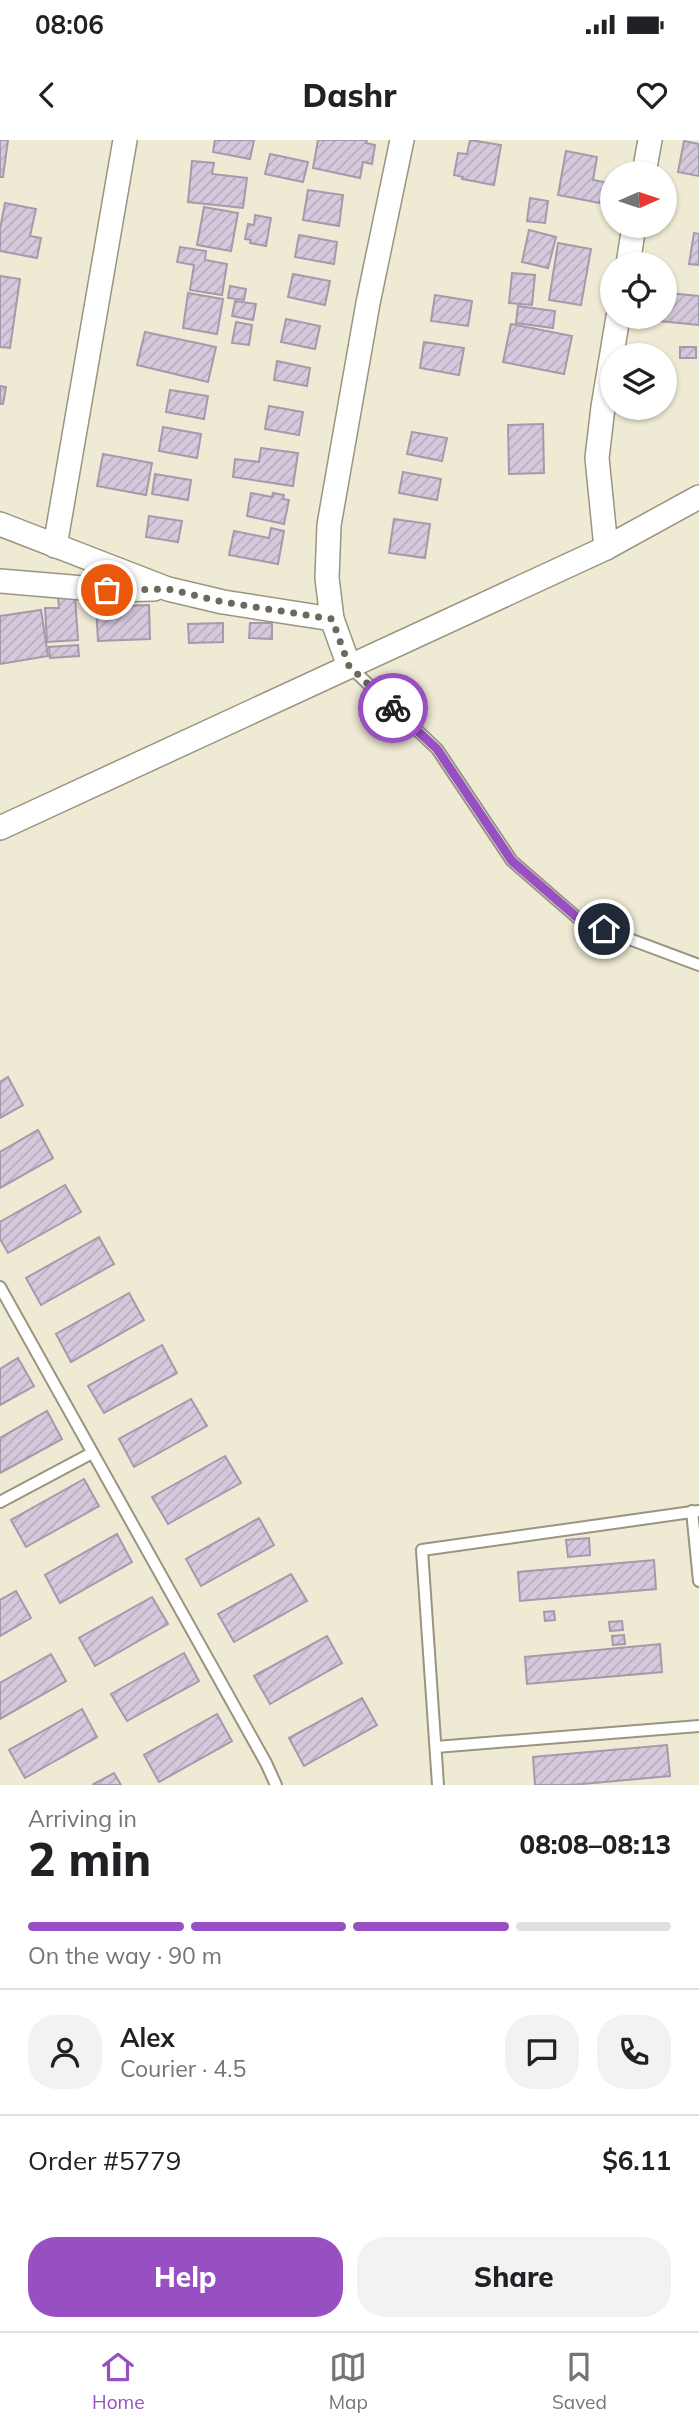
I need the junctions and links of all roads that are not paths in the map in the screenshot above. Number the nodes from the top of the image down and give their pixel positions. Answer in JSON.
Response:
{"nodes":[{"id":1,"x":125,"y":140,"type":"edge"},
{"id":2,"x":402,"y":140,"type":"edge"},
{"id":3,"x":650,"y":140,"type":"edge"},
{"id":4,"x":646,"y":161,"type":"edge"},
{"id":5,"x":616,"y":329,"type":"edge"},
{"id":6,"x":699,"y":497,"type":"edge"},
{"id":7,"x":0,"y":524,"type":"edge"},
{"id":8,"x":55,"y":546,"type":"junction"},
{"id":9,"x":606,"y":548,"type":"junction"},
{"id":10,"x":0,"y":581,"type":"edge"},
{"id":11,"x":168,"y":589,"type":"junction"},
{"id":12,"x":332,"y":619,"type":"junction"},
{"id":13,"x":349,"y":666,"type":"junction"},
{"id":14,"x":0,"y":828,"type":"edge"},
{"id":15,"x":699,"y":965,"type":"edge"},
{"id":16,"x":0,"y":1287,"type":"edge"},
{"id":17,"x":92,"y":1453,"type":"junction"},
{"id":18,"x":0,"y":1502,"type":"edge"},
{"id":19,"x":696,"y":1511,"type":"edge"},
{"id":20,"x":699,"y":1581,"type":"edge"},
{"id":21,"x":699,"y":1726,"type":"edge"},
{"id":22,"x":436,"y":1746,"type":"junction"},
{"id":23,"x":438,"y":1783,"type":"edge"},
{"id":24,"x":276,"y":1785,"type":"edge"},
{"id":25,"x":427,"y":1785,"type":"edge"}],
"edges":[{"from":1,"to":8,"type":"street"},
{"from":2,"to":12,"type":"street"},
{"from":3,"to":4,"type":"street"},
{"from":5,"to":9,"type":"street"},
{"from":6,"to":9,"type":"street"},
{"from":7,"to":8,"type":"street"},
{"from":8,"to":11,"type":"street"},
{"from":9,"to":13,"type":"street"},
{"from":10,"to":11,"type":"street"},
{"from":11,"to":12,"type":"street"},
{"from":12,"to":13,"type":"street"},
{"from":13,"to":14,"type":"street"},
{"from":13,"to":15,"type":"lane"},
{"from":16,"to":17,"type":"lane"},
{"from":17,"to":18,"type":"lane"},
{"from":17,"to":24,"type":"lane"},
{"from":19,"to":20,"type":"lane"},
{"from":19,"to":22,"type":"lane"},
{"from":21,"to":22,"type":"lane"},
{"from":22,"to":23,"type":"lane"},
{"from":23,"to":25,"type":"lane"}]}
